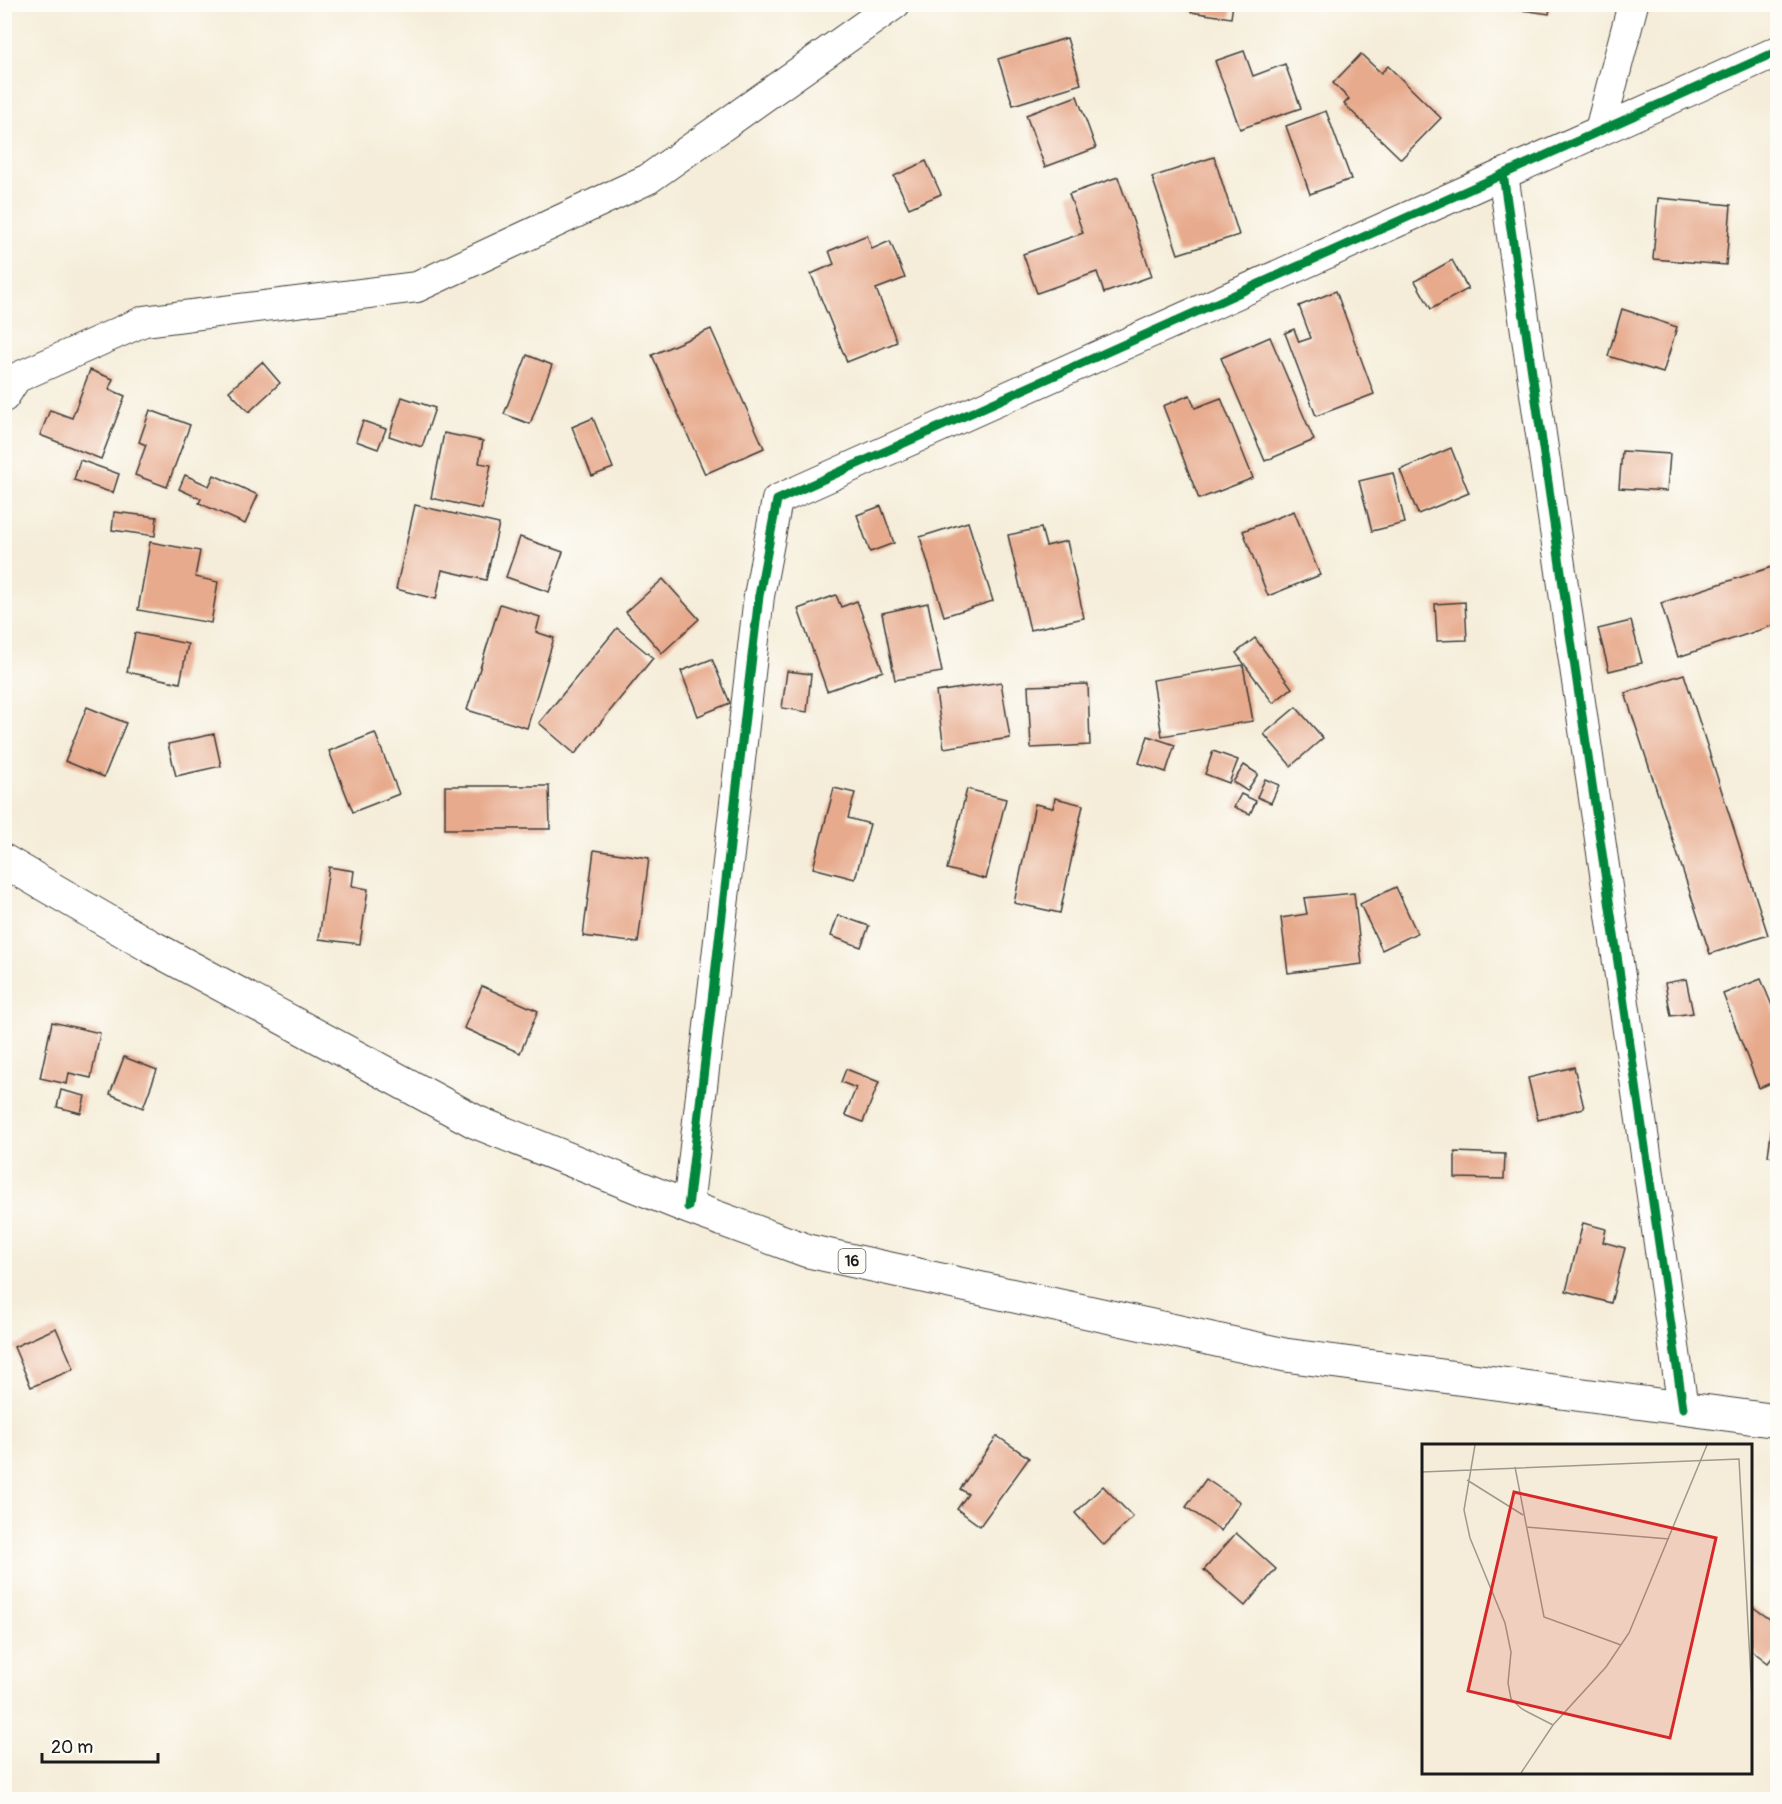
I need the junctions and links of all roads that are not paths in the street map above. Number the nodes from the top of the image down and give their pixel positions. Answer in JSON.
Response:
{"nodes":[{"id":1,"x":895,"y":4,"type":"edge"},
{"id":2,"x":1633,"y":4,"type":"edge"},
{"id":3,"x":1778,"y":51,"type":"edge"},
{"id":4,"x":1600,"y":130,"type":"junction"},
{"id":5,"x":1503,"y":174,"type":"junction"},
{"id":6,"x":4,"y":397,"type":"edge"},
{"id":7,"x":4,"y":861,"type":"edge"},
{"id":8,"x":688,"y":1207,"type":"junction"},
{"id":9,"x":1683,"y":1408,"type":"junction"},
{"id":10,"x":1778,"y":1421,"type":"edge"}],
"edges":[{"from":1,"to":6,"type":"street"},
{"from":2,"to":4,"type":"street"},
{"from":3,"to":4,"type":"street"},
{"from":4,"to":5,"type":"street"},
{"from":5,"to":8,"type":"street"},
{"from":5,"to":9,"type":"street"},
{"from":7,"to":8,"type":"highway","number":"16"},
{"from":8,"to":9,"type":"highway","number":"16"},
{"from":9,"to":10,"type":"highway","number":"16"}]}
